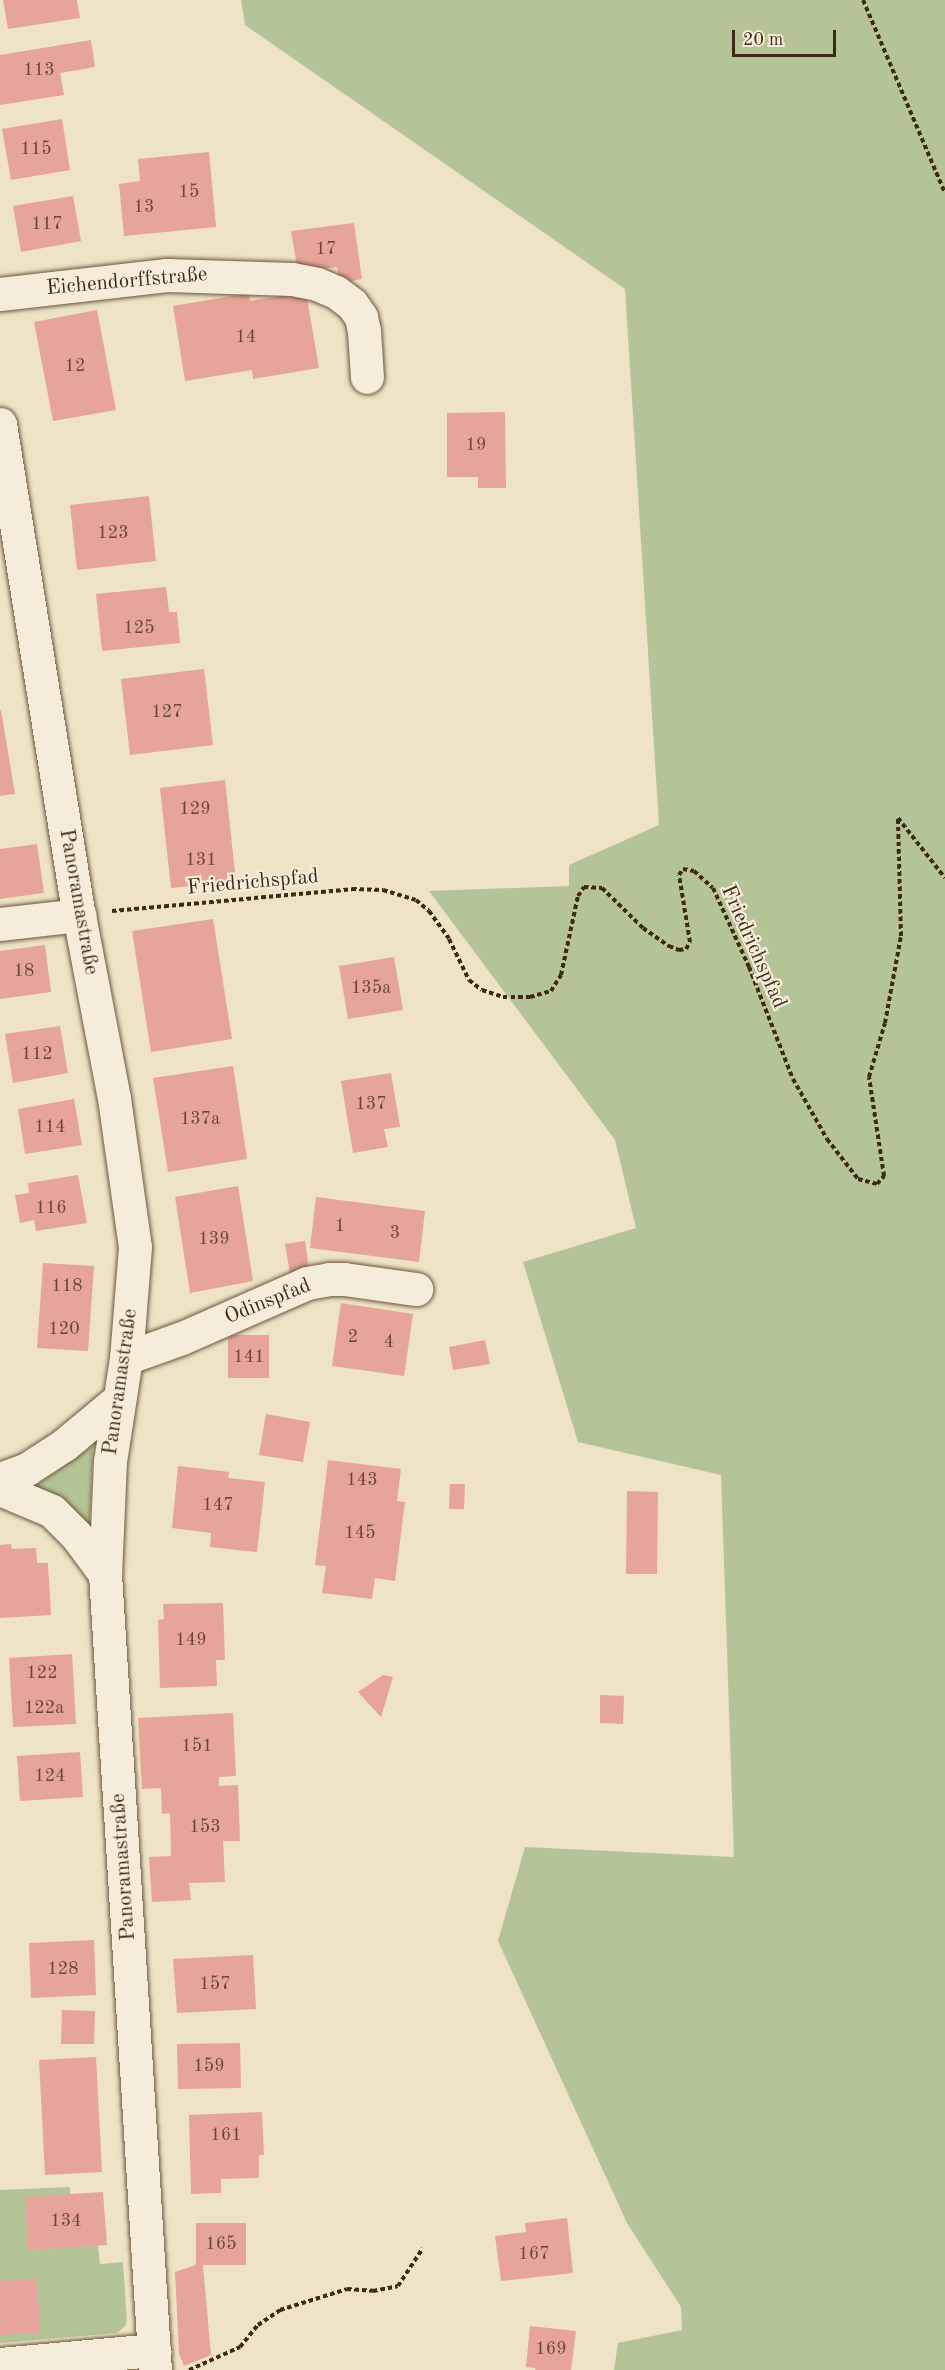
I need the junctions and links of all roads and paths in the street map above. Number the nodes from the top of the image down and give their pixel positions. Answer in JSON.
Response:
{"nodes":[{"id":1,"x":863,"y":0,"type":"edge"},
{"id":2,"x":945,"y":193,"type":"edge"},
{"id":3,"x":0,"y":294,"type":"edge"},
{"id":4,"x":368,"y":377,"type":"dead end"},
{"id":5,"x":0,"y":424,"type":"edge"},
{"id":6,"x":945,"y":878,"type":"edge"},
{"id":7,"x":123,"y":909,"type":"dead end"},
{"id":8,"x":79,"y":915,"type":"junction"},
{"id":9,"x":0,"y":924,"type":"edge"},
{"id":10,"x":416,"y":1289,"type":"dead end"},
{"id":11,"x":126,"y":1358,"type":"junction"},
{"id":12,"x":118,"y":1400,"type":"junction"},
{"id":13,"x":0,"y":1479,"type":"edge"},
{"id":14,"x":0,"y":1488,"type":"edge"},
{"id":15,"x":105,"y":1574,"type":"junction"},
{"id":16,"x":423,"y":2248,"type":"dead end"},
{"id":17,"x":154,"y":2360,"type":"edge"},
{"id":18,"x":0,"y":2364,"type":"edge"},
{"id":19,"x":188,"y":2370,"type":"edge"}],
"edges":[{"from":1,"to":2,"type":"path"},
{"from":3,"to":4,"type":"street","name":"Eichendorffstraße"},
{"from":5,"to":8,"type":"street","name":"Panoramastraße"},
{"from":6,"to":7,"type":"path","name":"Friedrichspfad"},
{"from":8,"to":9,"type":"street"},
{"from":8,"to":11,"type":"street","name":"Panoramastraße"},
{"from":10,"to":11,"type":"street","name":"Odinspfad"},
{"from":11,"to":12,"type":"street","name":"Panoramastraße"},
{"from":12,"to":13,"type":"street"},
{"from":12,"to":15,"type":"street","name":"Panoramastraße"},
{"from":14,"to":15,"type":"street"},
{"from":15,"to":17,"type":"street","name":"Panoramastraße"},
{"from":16,"to":19,"type":"path"},
{"from":17,"to":18,"type":"street"}]}
